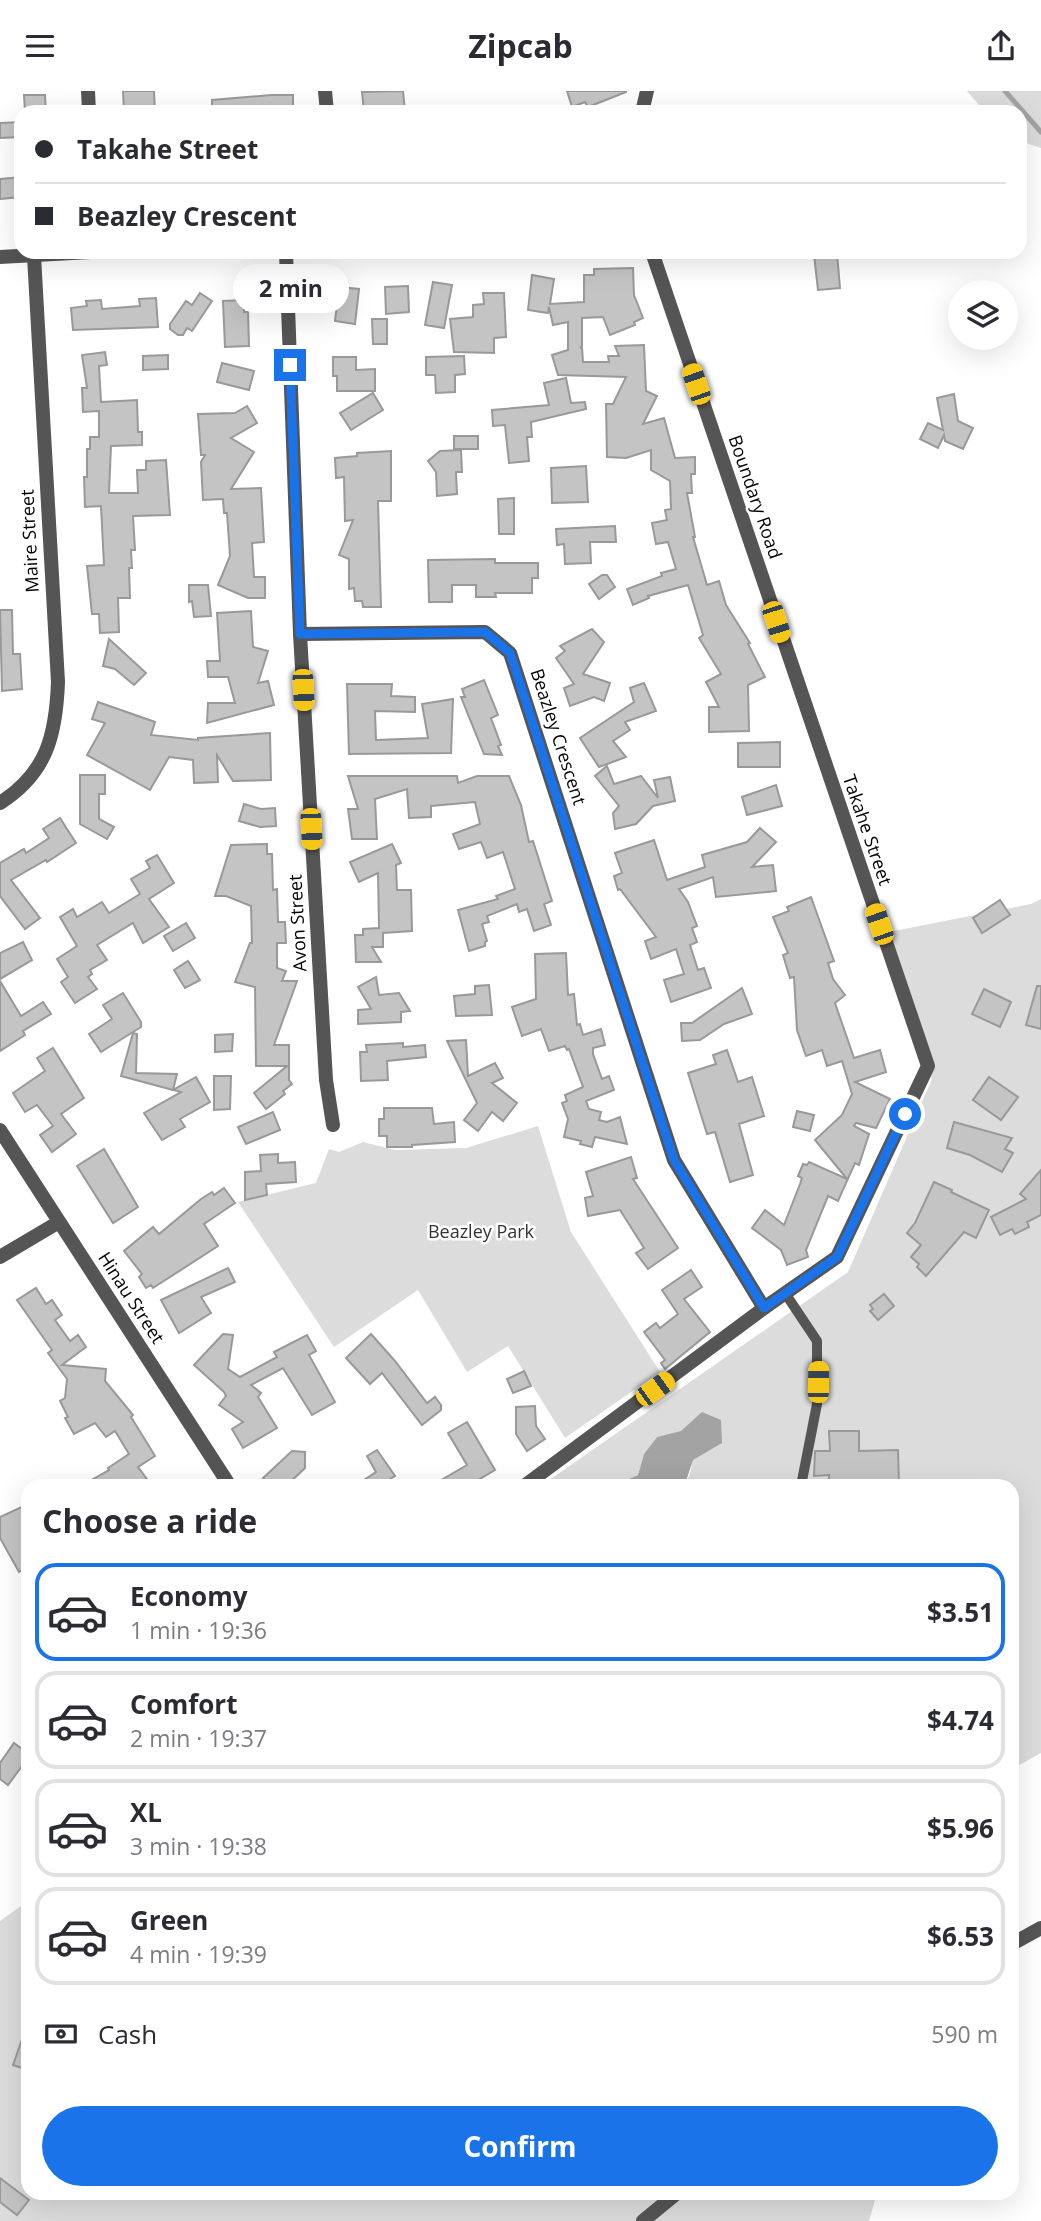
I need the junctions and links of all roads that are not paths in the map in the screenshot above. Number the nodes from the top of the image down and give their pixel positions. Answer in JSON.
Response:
{"nodes":[{"id":1,"x":34,"y":259,"type":"edge"},
{"id":2,"x":286,"y":259,"type":"edge"},
{"id":3,"x":654,"y":259,"type":"edge"},
{"id":4,"x":300,"y":634,"type":"junction"},
{"id":5,"x":821,"y":755,"type":"joint"},
{"id":6,"x":0,"y":803,"type":"edge"},
{"id":7,"x":333,"y":1125,"type":"dead end"},
{"id":8,"x":0,"y":1130,"type":"edge"},
{"id":9,"x":59,"y":1222,"type":"junction"},
{"id":10,"x":0,"y":1257,"type":"edge"},
{"id":11,"x":785,"y":1293,"type":"junction"},
{"id":12,"x":764,"y":1308,"type":"junction"},
{"id":13,"x":225,"y":1479,"type":"edge"},
{"id":14,"x":533,"y":1479,"type":"edge"},
{"id":15,"x":802,"y":1479,"type":"edge"},
{"id":16,"x":1041,"y":1928,"type":"edge"},
{"id":17,"x":1019,"y":1940,"type":"edge"},
{"id":18,"x":668,"y":2200,"type":"edge"},
{"id":19,"x":643,"y":2221,"type":"edge"}],
"edges":[{"from":1,"to":6,"type":"street","name":"Maire Street"},
{"from":2,"to":4,"type":"street"},
{"from":3,"to":5,"type":"street","name":"Boundary Road"},
{"from":4,"to":7,"type":"street","name":"Avon Street"},
{"from":4,"to":12,"type":"street","name":"Beazley Crescent"},
{"from":5,"to":11,"type":"street","name":"Takahe Street"},
{"from":8,"to":9,"type":"street","name":"Hinau Street"},
{"from":9,"to":10,"type":"street"},
{"from":9,"to":13,"type":"street","name":"Hinau Street"},
{"from":11,"to":12,"type":"street","name":"Takahe Street"},
{"from":11,"to":15,"type":"lane"},
{"from":12,"to":14,"type":"street","name":"Takahe Street"},
{"from":16,"to":17,"type":"street"},
{"from":18,"to":19,"type":"street"}]}
